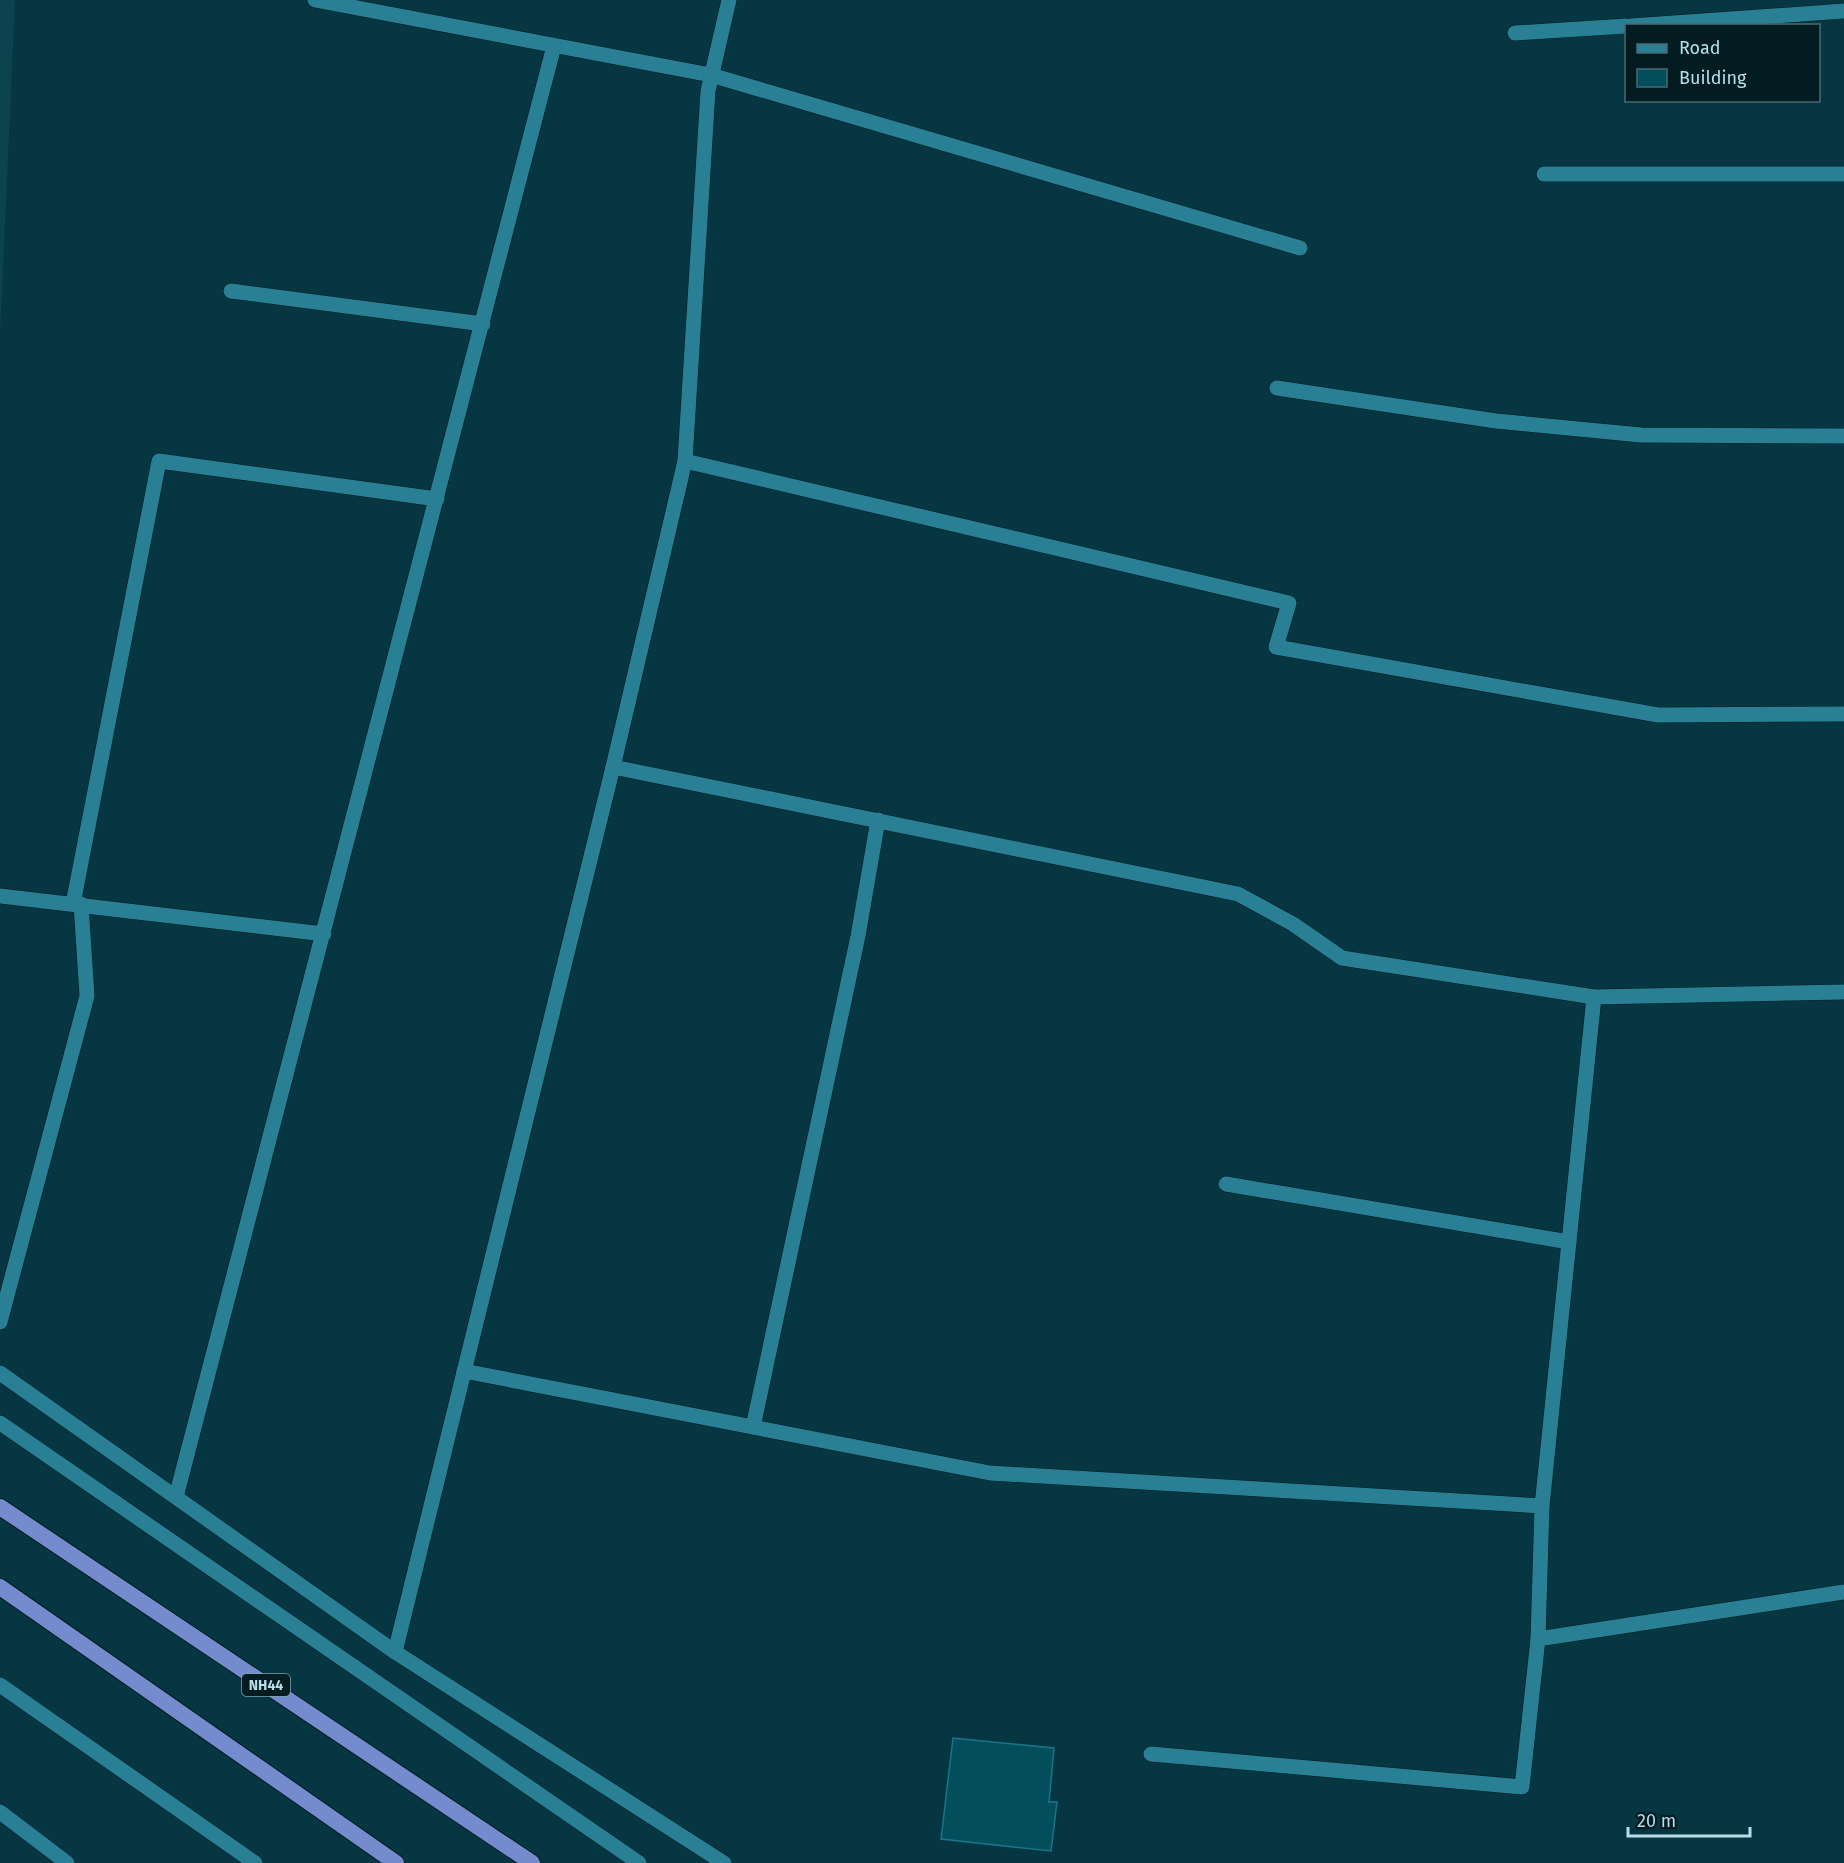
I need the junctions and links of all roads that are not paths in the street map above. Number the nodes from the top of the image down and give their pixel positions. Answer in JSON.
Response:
{"nodes":[{"id":1,"x":315,"y":0,"type":"edge"},
{"id":2,"x":729,"y":0,"type":"edge"},
{"id":3,"x":1844,"y":11,"type":"edge"},
{"id":4,"x":1659,"y":24,"type":"edge"},
{"id":5,"x":1625,"y":26,"type":"edge"},
{"id":6,"x":1515,"y":33,"type":"dead end"},
{"id":7,"x":554,"y":46,"type":"junction"},
{"id":8,"x":711,"y":75,"type":"junction"},
{"id":9,"x":1544,"y":174,"type":"dead end"},
{"id":10,"x":1844,"y":174,"type":"edge"},
{"id":11,"x":1300,"y":248,"type":"dead end"},
{"id":12,"x":231,"y":291,"type":"dead end"},
{"id":13,"x":483,"y":324,"type":"junction"},
{"id":14,"x":1277,"y":388,"type":"dead end"},
{"id":15,"x":1844,"y":436,"type":"edge"},
{"id":16,"x":685,"y":461,"type":"junction"},
{"id":17,"x":438,"y":499,"type":"junction"},
{"id":18,"x":1844,"y":714,"type":"edge"},
{"id":19,"x":613,"y":767,"type":"junction"},
{"id":20,"x":878,"y":820,"type":"junction"},
{"id":21,"x":0,"y":896,"type":"edge"},
{"id":22,"x":77,"y":904,"type":"junction"},
{"id":23,"x":324,"y":934,"type":"junction"},
{"id":24,"x":1844,"y":992,"type":"edge"},
{"id":25,"x":1594,"y":997,"type":"junction"},
{"id":26,"x":1226,"y":1184,"type":"dead end"},
{"id":27,"x":1569,"y":1242,"type":"junction"},
{"id":28,"x":0,"y":1322,"type":"edge"},
{"id":29,"x":464,"y":1371,"type":"junction"},
{"id":30,"x":0,"y":1373,"type":"edge"},
{"id":31,"x":0,"y":1423,"type":"edge"},
{"id":32,"x":753,"y":1427,"type":"junction"},
{"id":33,"x":176,"y":1497,"type":"junction"},
{"id":34,"x":1542,"y":1506,"type":"junction"},
{"id":35,"x":0,"y":1507,"type":"edge"},
{"id":36,"x":0,"y":1587,"type":"edge"},
{"id":37,"x":1844,"y":1592,"type":"edge"},
{"id":38,"x":1538,"y":1639,"type":"junction"},
{"id":39,"x":395,"y":1652,"type":"junction"},
{"id":40,"x":0,"y":1685,"type":"edge"},
{"id":41,"x":1151,"y":1754,"type":"dead end"},
{"id":42,"x":0,"y":1812,"type":"edge"},
{"id":43,"x":67,"y":1863,"type":"edge"},
{"id":44,"x":255,"y":1863,"type":"edge"},
{"id":45,"x":396,"y":1863,"type":"edge"},
{"id":46,"x":532,"y":1863,"type":"edge"},
{"id":47,"x":639,"y":1863,"type":"edge"},
{"id":48,"x":724,"y":1863,"type":"edge"}],
"edges":[{"from":1,"to":7,"type":"street"},
{"from":2,"to":8,"type":"street"},
{"from":3,"to":4,"type":"street"},
{"from":5,"to":6,"type":"street"},
{"from":7,"to":8,"type":"street"},
{"from":7,"to":13,"type":"street"},
{"from":8,"to":11,"type":"street"},
{"from":8,"to":16,"type":"street"},
{"from":9,"to":10,"type":"street"},
{"from":12,"to":13,"type":"street"},
{"from":13,"to":17,"type":"street"},
{"from":14,"to":15,"type":"street"},
{"from":16,"to":18,"type":"street"},
{"from":16,"to":19,"type":"street"},
{"from":17,"to":22,"type":"street"},
{"from":17,"to":23,"type":"street"},
{"from":19,"to":20,"type":"street"},
{"from":19,"to":29,"type":"street"},
{"from":20,"to":25,"type":"street"},
{"from":20,"to":32,"type":"street"},
{"from":21,"to":22,"type":"street"},
{"from":22,"to":23,"type":"street"},
{"from":22,"to":28,"type":"street"},
{"from":23,"to":33,"type":"street"},
{"from":24,"to":25,"type":"street"},
{"from":25,"to":27,"type":"street"},
{"from":26,"to":27,"type":"street"},
{"from":27,"to":34,"type":"street"},
{"from":29,"to":32,"type":"street"},
{"from":29,"to":39,"type":"street"},
{"from":30,"to":33,"type":"street"},
{"from":31,"to":47,"type":"street"},
{"from":32,"to":34,"type":"street"},
{"from":33,"to":39,"type":"street"},
{"from":34,"to":38,"type":"street"},
{"from":35,"to":46,"type":"highway","number":"NH44"},
{"from":36,"to":45,"type":"highway"},
{"from":37,"to":38,"type":"street"},
{"from":38,"to":41,"type":"street"},
{"from":39,"to":48,"type":"street"},
{"from":40,"to":44,"type":"street"},
{"from":42,"to":43,"type":"street"}]}
